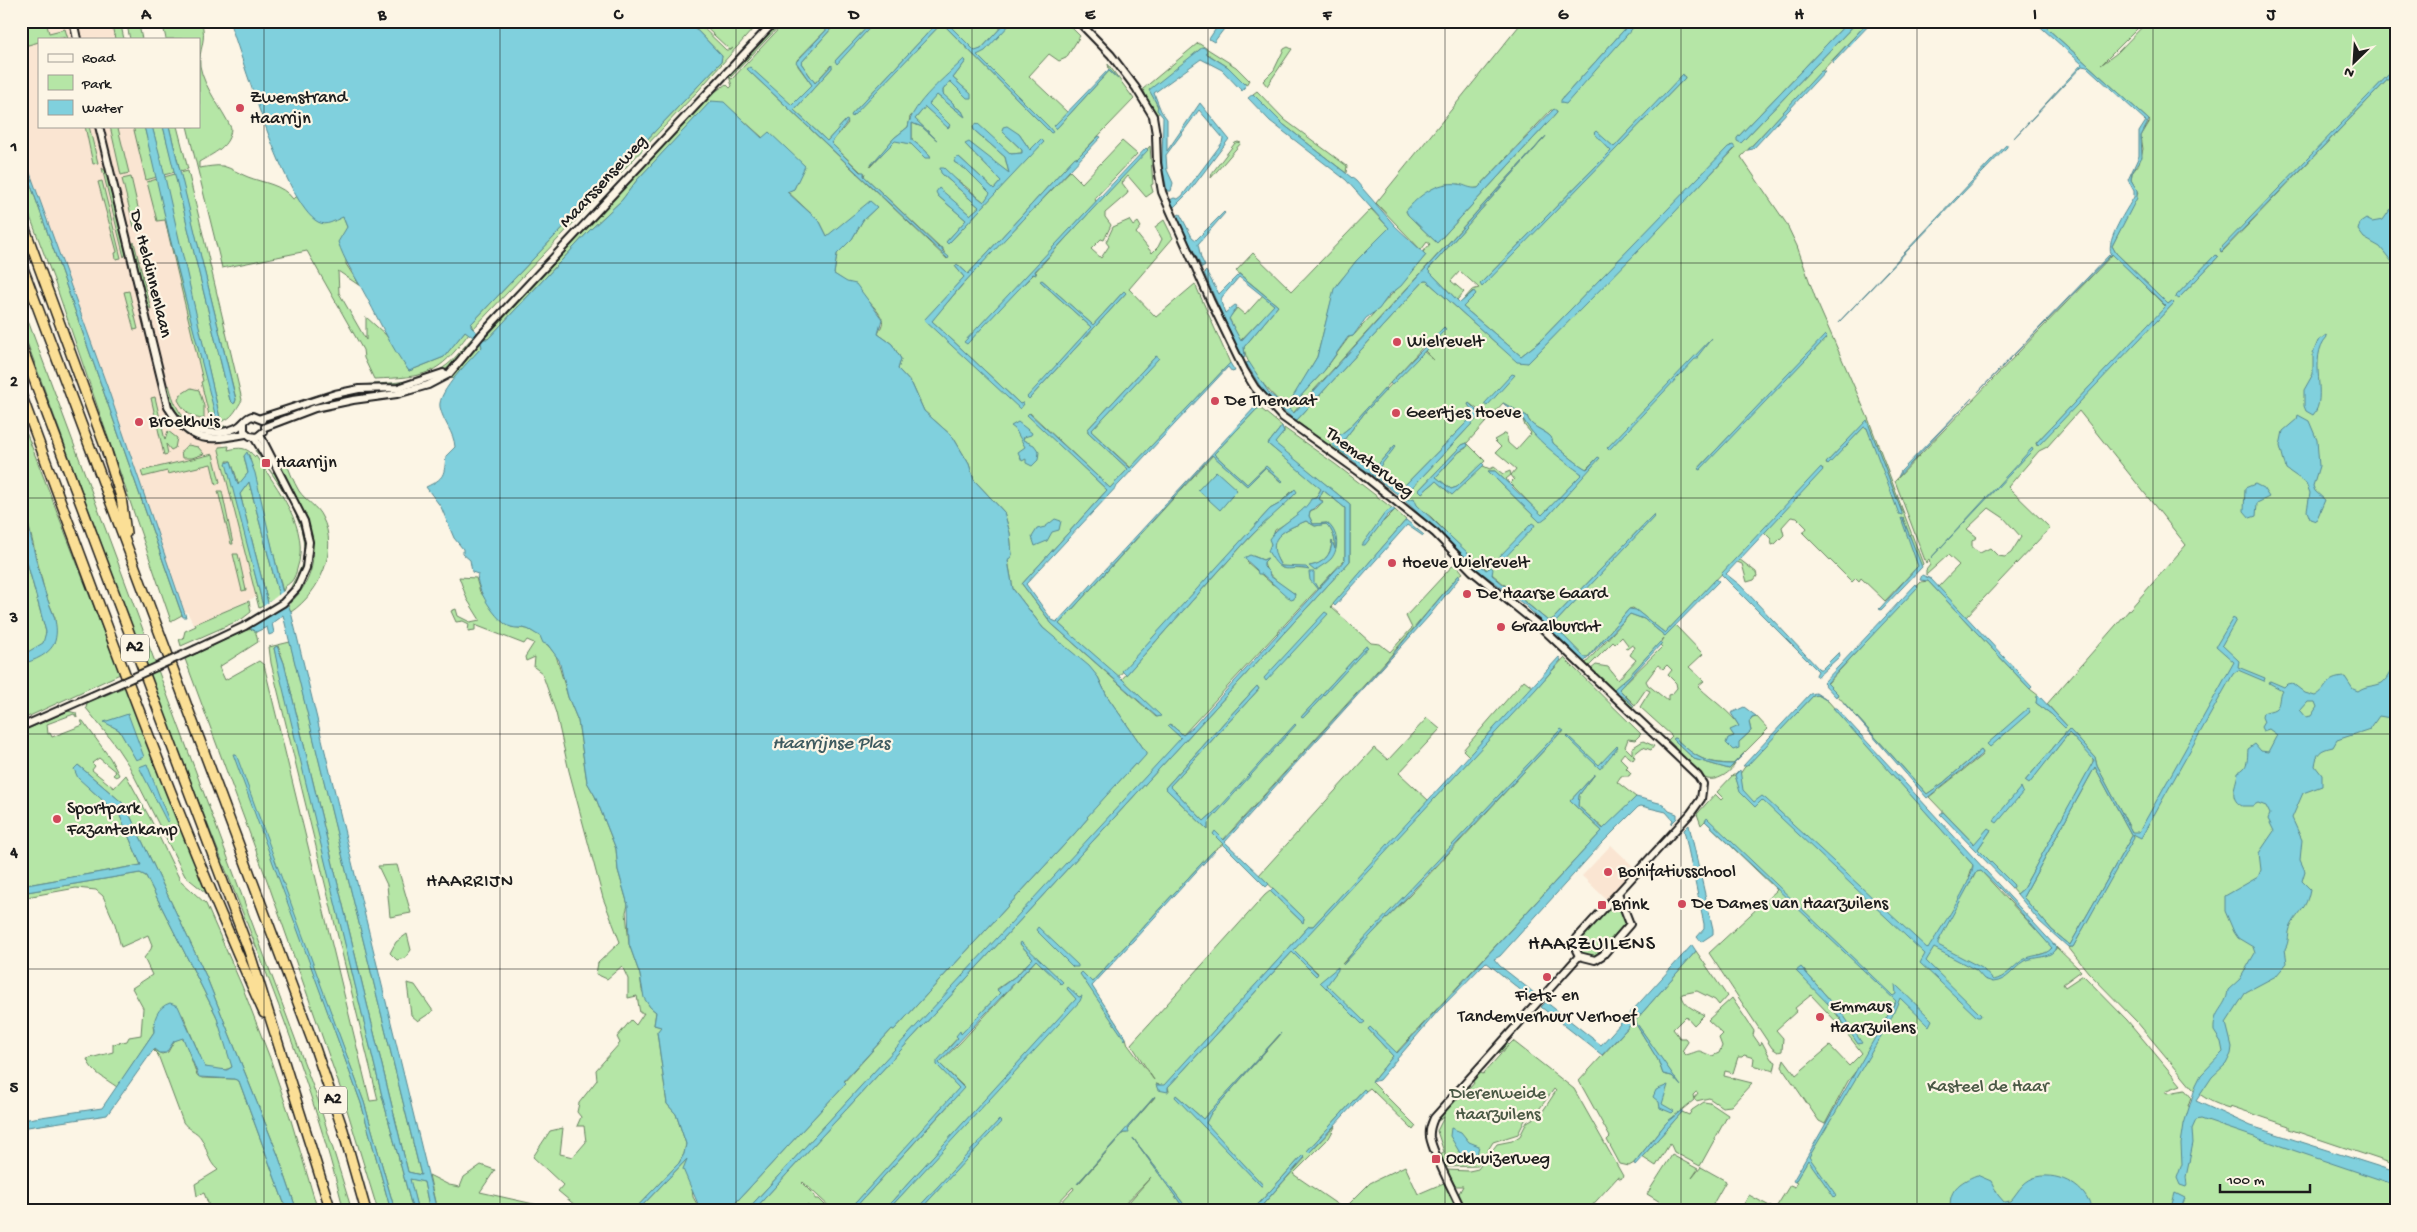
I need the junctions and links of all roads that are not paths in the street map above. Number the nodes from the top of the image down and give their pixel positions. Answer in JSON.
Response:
{"nodes":[{"id":1,"x":73,"y":21,"type":"edge"},
{"id":2,"x":775,"y":21,"type":"edge"},
{"id":3,"x":1078,"y":21,"type":"edge"},
{"id":4,"x":77,"y":38,"type":"edge"},
{"id":5,"x":98,"y":128,"type":"edge"},
{"id":6,"x":21,"y":218,"type":"edge"},
{"id":7,"x":21,"y":264,"type":"edge"},
{"id":8,"x":21,"y":345,"type":"edge"},
{"id":9,"x":457,"y":365,"type":"junction"},
{"id":10,"x":21,"y":394,"type":"edge"},
{"id":11,"x":261,"y":418,"type":"junction"},
{"id":12,"x":244,"y":422,"type":"junction"},
{"id":13,"x":181,"y":426,"type":"junction"},
{"id":14,"x":265,"y":427,"type":"junction"},
{"id":15,"x":246,"y":434,"type":"junction"},
{"id":16,"x":257,"y":436,"type":"junction"},
{"id":17,"x":129,"y":551,"type":"junction"},
{"id":18,"x":21,"y":727,"type":"edge"},
{"id":19,"x":1618,"y":893,"type":"junction"},
{"id":20,"x":1579,"y":956,"type":"junction"},
{"id":21,"x":284,"y":1056,"type":"junction"},
{"id":22,"x":331,"y":1211,"type":"edge"},
{"id":23,"x":366,"y":1211,"type":"edge"},
{"id":24,"x":1462,"y":1211,"type":"edge"}],
"edges":[{"from":1,"to":4,"type":"street"},
{"from":2,"to":9,"type":"street","name":"Maarssenseweg"},
{"from":3,"to":19,"type":"street","name":"Thematerweg"},
{"from":5,"to":13,"type":"street","name":"De Heldinnenlaan"},
{"from":6,"to":17,"type":"highway","number":"A2"},
{"from":7,"to":17,"type":"highway","number":"A2"},
{"from":8,"to":21,"type":"highway","number":"A2"},
{"from":9,"to":11,"type":"street","name":"Maarssenseweg"},
{"from":9,"to":14,"type":"street","name":"Maarssenseweg"},
{"from":10,"to":21,"type":"highway","number":"A2"},
{"from":11,"to":12,"type":"street"},
{"from":11,"to":14,"type":"street"},
{"from":12,"to":13,"type":"street"},
{"from":12,"to":15,"type":"street"},
{"from":13,"to":15,"type":"street","name":"De Heldinnenlaan"},
{"from":14,"to":16,"type":"street"},
{"from":15,"to":16,"type":"street"},
{"from":16,"to":18,"type":"street","bridge":true},
{"from":17,"to":23,"type":"highway","number":"A2"},
{"from":19,"to":20,"type":"street"},
{"from":19,"to":20,"type":"street"},
{"from":20,"to":24,"type":"street"},
{"from":21,"to":22,"type":"highway","number":"A2"}]}
